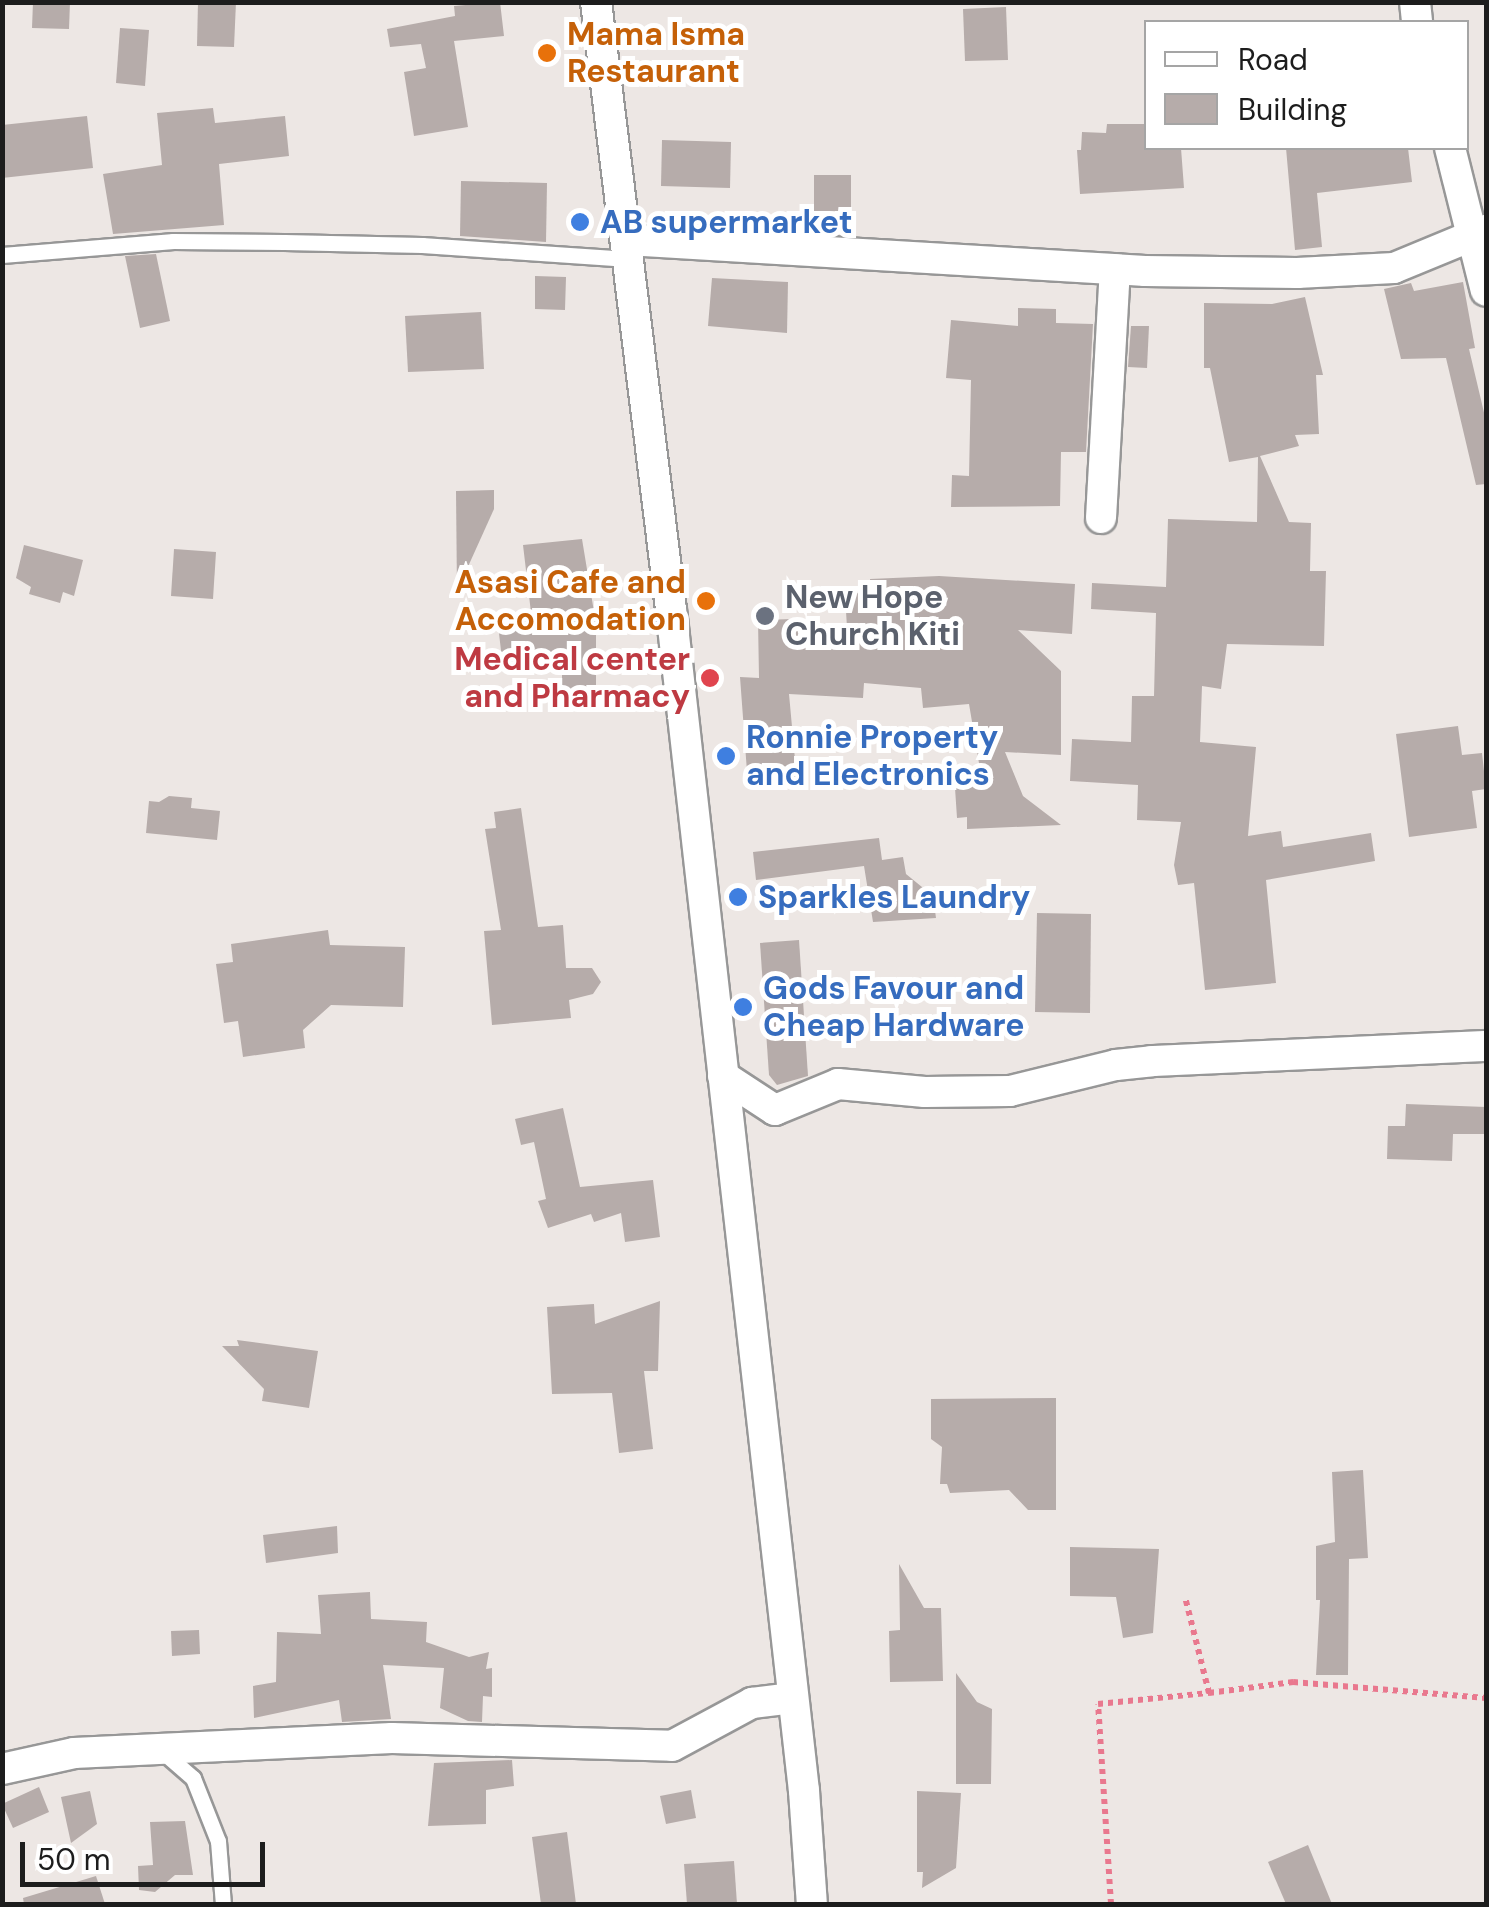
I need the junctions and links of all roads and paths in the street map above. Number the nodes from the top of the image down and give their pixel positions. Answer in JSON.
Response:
{"nodes":[{"id":1,"x":596,"y":2,"type":"edge"},
{"id":2,"x":1451,"y":150,"type":"edge"},
{"id":3,"x":1480,"y":234,"type":"edge"},
{"id":4,"x":628,"y":250,"type":"junction"},
{"id":5,"x":2,"y":254,"type":"edge"},
{"id":6,"x":1116,"y":269,"type":"junction"},
{"id":7,"x":1486,"y":291,"type":"edge"},
{"id":8,"x":1101,"y":518,"type":"dead end"},
{"id":9,"x":1486,"y":1046,"type":"edge"},
{"id":10,"x":723,"y":1076,"type":"junction"},
{"id":11,"x":1186,"y":1597,"type":"dead end"},
{"id":12,"x":1209,"y":1693,"type":"junction"},
{"id":13,"x":793,"y":1698,"type":"junction"},
{"id":14,"x":1486,"y":1698,"type":"edge"},
{"id":15,"x":159,"y":1749,"type":"junction"},
{"id":16,"x":2,"y":1769,"type":"edge"},
{"id":17,"x":222,"y":1904,"type":"edge"},
{"id":18,"x":812,"y":1904,"type":"edge"},
{"id":19,"x":1111,"y":1904,"type":"edge"}],
"edges":[{"from":1,"to":4,"type":"street"},
{"from":2,"to":3,"type":"street"},
{"from":3,"to":6,"type":"street"},
{"from":3,"to":7,"type":"street"},
{"from":4,"to":5,"type":"lane"},
{"from":4,"to":6,"type":"street"},
{"from":4,"to":10,"type":"street"},
{"from":6,"to":8,"type":"street"},
{"from":9,"to":10,"type":"street"},
{"from":10,"to":13,"type":"street"},
{"from":11,"to":12,"type":"path"},
{"from":12,"to":14,"type":"path"},
{"from":12,"to":19,"type":"path"},
{"from":13,"to":15,"type":"street"},
{"from":13,"to":18,"type":"street"},
{"from":15,"to":16,"type":"street"},
{"from":15,"to":17,"type":"lane"}]}
